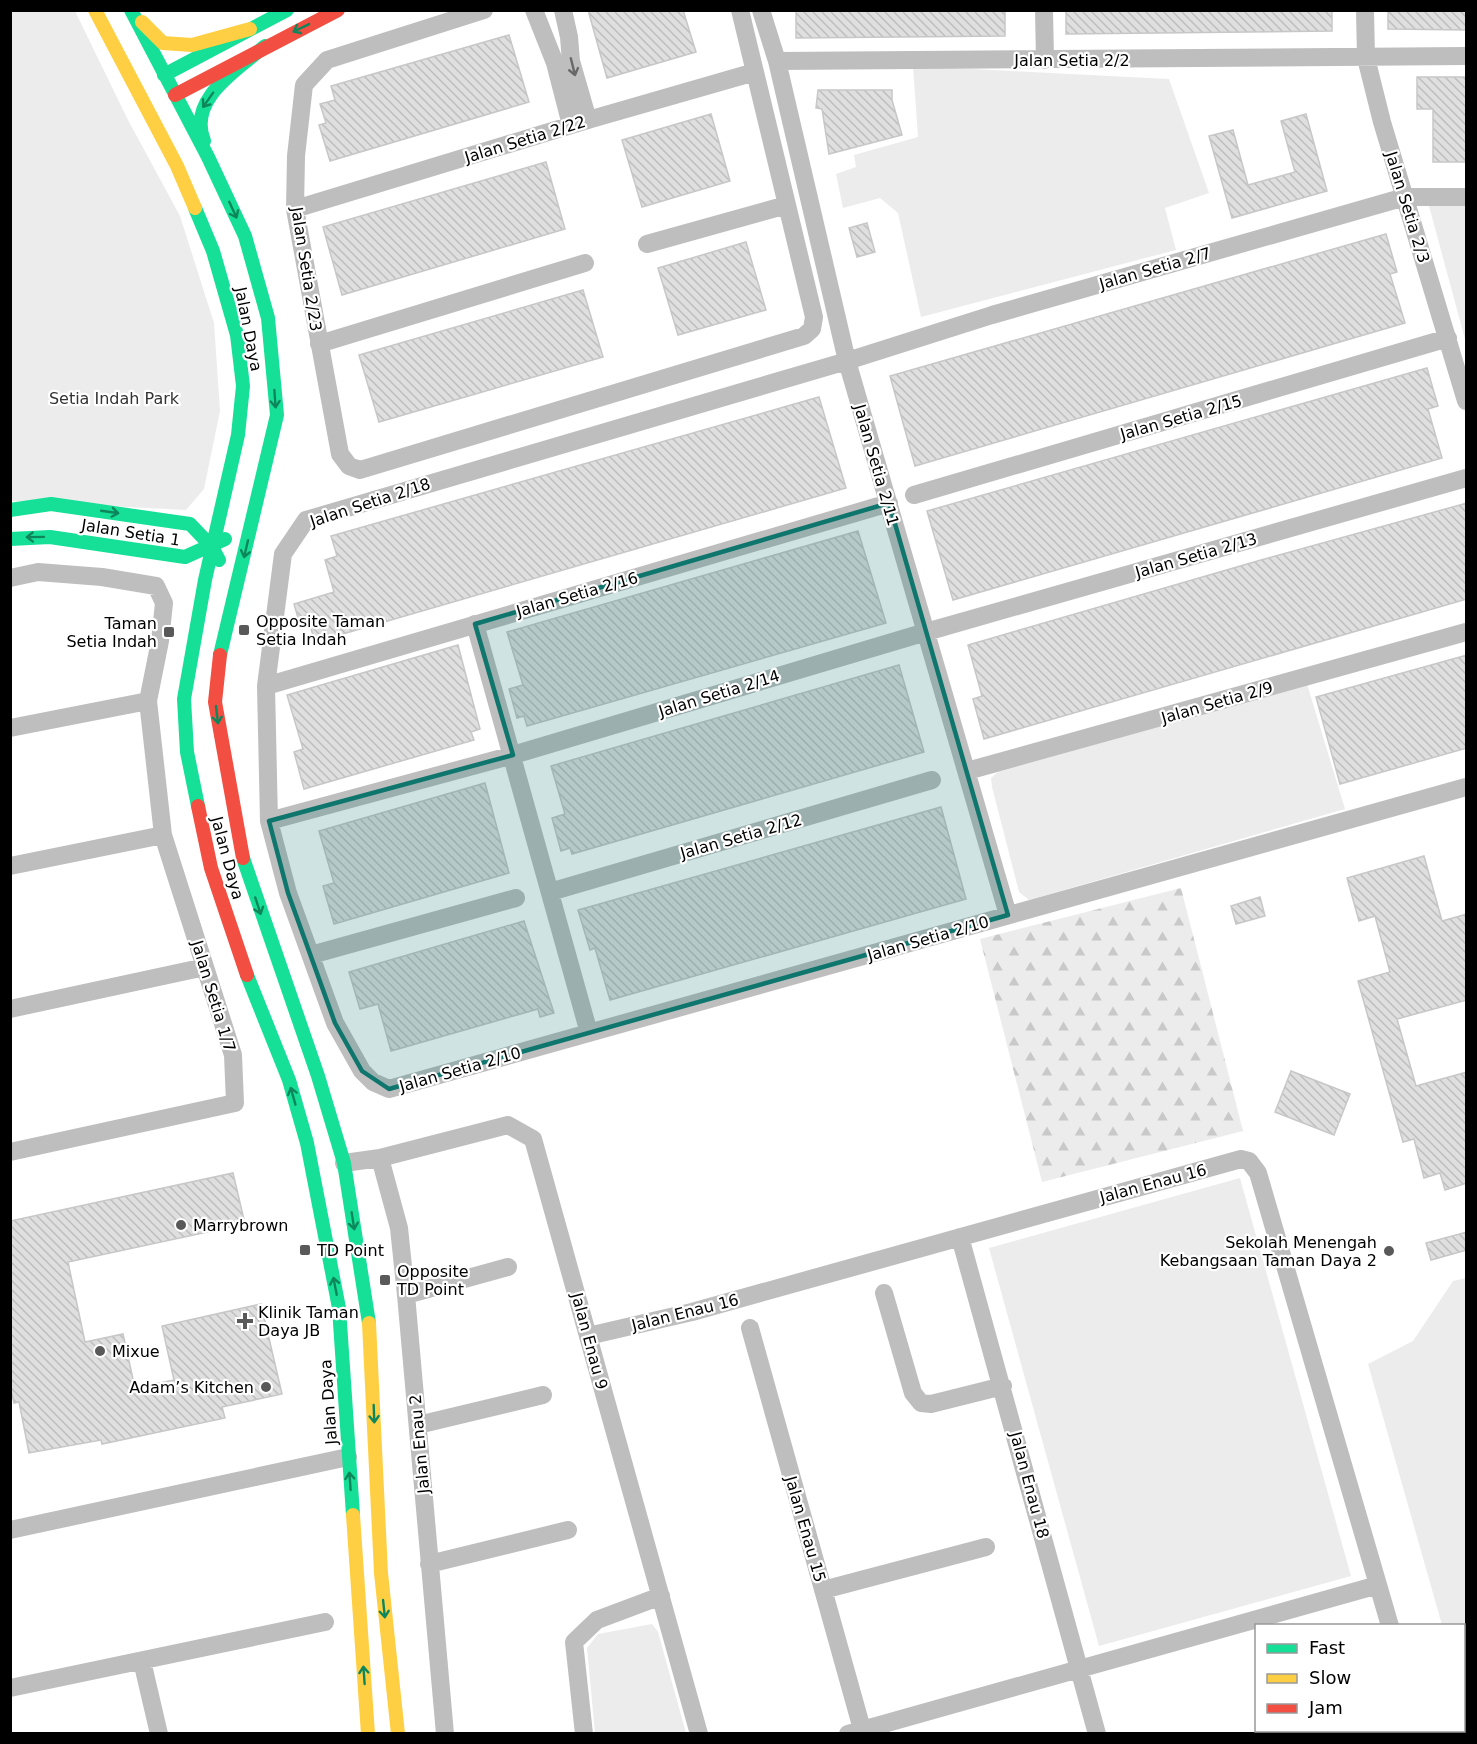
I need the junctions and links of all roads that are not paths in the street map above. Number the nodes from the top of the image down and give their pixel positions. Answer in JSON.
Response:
{"nodes":[{"id":1,"x":95,"y":10,"type":"edge"},
{"id":2,"x":132,"y":10,"type":"edge"},
{"id":3,"x":287,"y":10,"type":"edge"},
{"id":4,"x":338,"y":10,"type":"edge"},
{"id":5,"x":484,"y":10,"type":"edge"},
{"id":6,"x":534,"y":10,"type":"edge"},
{"id":7,"x":563,"y":10,"type":"edge"},
{"id":8,"x":740,"y":10,"type":"edge"},
{"id":9,"x":761,"y":10,"type":"edge"},
{"id":10,"x":1044,"y":10,"type":"edge"},
{"id":11,"x":1365,"y":10,"type":"edge"},
{"id":12,"x":250,"y":29,"type":"junction"},
{"id":13,"x":112,"y":45,"type":"junction"},
{"id":14,"x":265,"y":46,"type":"junction"},
{"id":15,"x":1467,"y":56,"type":"edge"},
{"id":16,"x":1366,"y":58,"type":"junction"},
{"id":17,"x":1046,"y":60,"type":"junction"},
{"id":18,"x":777,"y":61,"type":"junction"},
{"id":19,"x":755,"y":72,"type":"junction"},
{"id":20,"x":164,"y":75,"type":"junction"},
{"id":21,"x":155,"y":92,"type":"junction"},
{"id":22,"x":175,"y":95,"type":"junction"},
{"id":23,"x":580,"y":122,"type":"junction"},
{"id":24,"x":208,"y":157,"type":"junction"},
{"id":25,"x":177,"y":166,"type":"junction"},
{"id":26,"x":1405,"y":197,"type":"junction"},
{"id":27,"x":1467,"y":197,"type":"edge"},
{"id":28,"x":787,"y":205,"type":"junction"},
{"id":29,"x":295,"y":209,"type":"junction"},
{"id":30,"x":647,"y":244,"type":"dead end"},
{"id":31,"x":585,"y":263,"type":"dead end"},
{"id":32,"x":1448,"y":338,"type":"junction"},
{"id":33,"x":319,"y":344,"type":"junction"},
{"id":34,"x":847,"y":361,"type":"junction"},
{"id":35,"x":1467,"y":401,"type":"edge"},
{"id":36,"x":231,"y":468,"type":"junction"},
{"id":37,"x":264,"y":471,"type":"junction"},
{"id":38,"x":1467,"y":478,"type":"edge"},
{"id":39,"x":914,"y":495,"type":"dead end"},
{"id":40,"x":888,"y":503,"type":"junction"},
{"id":41,"x":10,"y":510,"type":"edge"},
{"id":42,"x":160,"y":519,"type":"junction"},
{"id":43,"x":10,"y":539,"type":"edge"},
{"id":44,"x":212,"y":547,"type":"junction"},
{"id":45,"x":155,"y":551,"type":"junction"},
{"id":46,"x":179,"y":571,"type":"dead end"},
{"id":47,"x":10,"y":578,"type":"edge"},
{"id":48,"x":190,"y":590,"type":"dead end"},
{"id":49,"x":199,"y":619,"type":"junction"},
{"id":50,"x":475,"y":624,"type":"junction"},
{"id":51,"x":926,"y":632,"type":"junction"},
{"id":52,"x":1467,"y":632,"type":"edge"},
{"id":53,"x":220,"y":657,"type":"junction"},
{"id":54,"x":266,"y":686,"type":"junction"},
{"id":55,"x":148,"y":701,"type":"junction"},
{"id":56,"x":10,"y":728,"type":"edge"},
{"id":57,"x":513,"y":754,"type":"junction"},
{"id":58,"x":967,"y":771,"type":"junction"},
{"id":59,"x":932,"y":780,"type":"dead end"},
{"id":60,"x":1467,"y":787,"type":"edge"},
{"id":61,"x":269,"y":821,"type":"junction"},
{"id":62,"x":164,"y":835,"type":"junction"},
{"id":63,"x":10,"y":866,"type":"edge"},
{"id":64,"x":550,"y":892,"type":"junction"},
{"id":65,"x":516,"y":898,"type":"dead end"},
{"id":66,"x":1008,"y":915,"type":"junction"},
{"id":67,"x":311,"y":955,"type":"junction"},
{"id":68,"x":205,"y":967,"type":"junction"},
{"id":69,"x":10,"y":1009,"type":"edge"},
{"id":70,"x":589,"y":1033,"type":"junction"},
{"id":71,"x":389,"y":1089,"type":"joint"},
{"id":72,"x":10,"y":1152,"type":"edge"},
{"id":73,"x":380,"y":1158,"type":"junction"},
{"id":74,"x":344,"y":1163,"type":"junction"},
{"id":75,"x":960,"y":1237,"type":"junction"},
{"id":76,"x":508,"y":1267,"type":"dead end"},
{"id":77,"x":884,"y":1293,"type":"dead end"},
{"id":78,"x":406,"y":1295,"type":"junction"},
{"id":79,"x":750,"y":1328,"type":"dead end"},
{"id":80,"x":588,"y":1336,"type":"junction"},
{"id":81,"x":1003,"y":1386,"type":"junction"},
{"id":82,"x":543,"y":1395,"type":"dead end"},
{"id":83,"x":418,"y":1425,"type":"junction"},
{"id":84,"x":348,"y":1457,"type":"junction"},
{"id":85,"x":10,"y":1530,"type":"edge"},
{"id":86,"x":568,"y":1530,"type":"dead end"},
{"id":87,"x":986,"y":1547,"type":"dead end"},
{"id":88,"x":429,"y":1564,"type":"junction"},
{"id":89,"x":1378,"y":1584,"type":"junction"},
{"id":90,"x":823,"y":1590,"type":"junction"},
{"id":91,"x":661,"y":1596,"type":"junction"},
{"id":92,"x":325,"y":1622,"type":"dead end"},
{"id":93,"x":1389,"y":1624,"type":"edge"},
{"id":94,"x":142,"y":1661,"type":"junction"},
{"id":95,"x":1080,"y":1667,"type":"junction"},
{"id":96,"x":10,"y":1688,"type":"edge"},
{"id":97,"x":855,"y":1732,"type":"edge"},
{"id":98,"x":159,"y":1734,"type":"edge"},
{"id":99,"x":368,"y":1734,"type":"edge"},
{"id":100,"x":398,"y":1734,"type":"edge"},
{"id":101,"x":445,"y":1734,"type":"edge"},
{"id":102,"x":584,"y":1734,"type":"edge"},
{"id":103,"x":699,"y":1734,"type":"edge"},
{"id":104,"x":1097,"y":1734,"type":"edge"}],
"edges":[{"from":1,"to":13,"type":"main road","name":"Jalan Daya"},
{"from":2,"to":12,"type":"main road"},
{"from":2,"to":20,"type":"main road","name":"Jalan Daya"},
{"from":3,"to":12,"type":"main road"},
{"from":4,"to":14,"type":"main road","one_way":true},
{"from":5,"to":29,"type":"street","name":"Jalan Setia 2/23"},
{"from":6,"to":23,"type":"street"},
{"from":7,"to":23,"type":"street","one_way":true},
{"from":8,"to":19,"type":"street"},
{"from":9,"to":18,"type":"street","name":"Jalan Setia 2/11"},
{"from":10,"to":17,"type":"street"},
{"from":11,"to":16,"type":"street","name":"Jalan Setia 2/3"},
{"from":12,"to":20,"type":"main road"},
{"from":13,"to":21,"type":"main road"},
{"from":13,"to":25,"type":"main road","name":"Jalan Daya"},
{"from":14,"to":22,"type":"main road"},
{"from":14,"to":24,"type":"main road","one_way":true},
{"from":15,"to":16,"type":"street","name":"Jalan Setia 2/2"},
{"from":16,"to":17,"type":"street","name":"Jalan Setia 2/2"},
{"from":16,"to":26,"type":"street","name":"Jalan Setia 2/3"},
{"from":17,"to":18,"type":"street","name":"Jalan Setia 2/2"},
{"from":18,"to":34,"type":"street","name":"Jalan Setia 2/11"},
{"from":19,"to":23,"type":"street","name":"Jalan Setia 2/22"},
{"from":19,"to":28,"type":"street"},
{"from":20,"to":21,"type":"main road"},
{"from":20,"to":22,"type":"main road","name":"Jalan Daya"},
{"from":21,"to":22,"type":"main road"},
{"from":21,"to":25,"type":"main road"},
{"from":22,"to":24,"type":"main road","name":"Jalan Daya"},
{"from":23,"to":29,"type":"street","name":"Jalan Setia 2/22"},
{"from":24,"to":37,"type":"main road","name":"Jalan Daya","one_way":true},
{"from":25,"to":36,"type":"main road","name":"Jalan Daya"},
{"from":26,"to":27,"type":"street","name":"Jalan Setia 2/7"},
{"from":26,"to":32,"type":"street","name":"Jalan Setia 2/3"},
{"from":26,"to":34,"type":"street","name":"Jalan Setia 2/7"},
{"from":28,"to":30,"type":"street"},
{"from":28,"to":33,"type":"street","name":"Jalan Setia 2/23"},
{"from":29,"to":33,"type":"street","name":"Jalan Setia 2/23"},
{"from":31,"to":33,"type":"street"},
{"from":32,"to":35,"type":"street","name":"Jalan Setia 2/3"},
{"from":32,"to":39,"type":"street","name":"Jalan Setia 2/15"},
{"from":34,"to":40,"type":"street","name":"Jalan Setia 2/11"},
{"from":34,"to":54,"type":"street","name":"Jalan Setia 2/18"},
{"from":36,"to":42,"type":"main road"},
{"from":36,"to":44,"type":"main road","name":"Jalan Daya"},
{"from":37,"to":44,"type":"main road"},
{"from":37,"to":53,"type":"main road","name":"Jalan Daya","one_way":true},
{"from":38,"to":51,"type":"street","name":"Jalan Setia 2/13"},
{"from":40,"to":50,"type":"street","name":"Jalan Setia 2/16"},
{"from":40,"to":51,"type":"street","name":"Jalan Setia 2/11"},
{"from":41,"to":42,"type":"main road","name":"Jalan Setia 1","one_way":true},
{"from":42,"to":44,"type":"main road","name":"Jalan Setia 1"},
{"from":45,"to":43,"type":"main road","name":"Jalan Setia 1","one_way":true},
{"from":44,"to":45,"type":"main road","name":"Jalan Setia 1"},
{"from":44,"to":49,"type":"main road","name":"Jalan Daya"},
{"from":44,"to":53,"type":"main road"},
{"from":45,"to":46,"type":"main road"},
{"from":47,"to":55,"type":"street","name":"Jalan Setia 1/7"},
{"from":48,"to":49,"type":"main road"},
{"from":84,"to":49,"type":"main road","name":"Jalan Daya","one_way":true},
{"from":50,"to":54,"type":"street","name":"Jalan Setia 2/16"},
{"from":50,"to":57,"type":"street"},
{"from":51,"to":57,"type":"street","name":"Jalan Setia 2/14"},
{"from":51,"to":58,"type":"street","name":"Jalan Setia 2/11"},
{"from":52,"to":58,"type":"street","name":"Jalan Setia 2/9"},
{"from":53,"to":74,"type":"main road","name":"Jalan Daya","one_way":true},
{"from":54,"to":61,"type":"street","name":"Jalan Setia 2/18"},
{"from":55,"to":56,"type":"street"},
{"from":55,"to":62,"type":"street","name":"Jalan Setia 1/7"},
{"from":57,"to":61,"type":"street","name":"Jalan Setia 2/14"},
{"from":57,"to":64,"type":"street"},
{"from":58,"to":66,"type":"street","name":"Jalan Setia 2/11"},
{"from":59,"to":64,"type":"street","name":"Jalan Setia 2/12"},
{"from":60,"to":66,"type":"street","name":"Jalan Setia 2/10"},
{"from":61,"to":67,"type":"street","name":"Jalan Setia 2/18"},
{"from":62,"to":63,"type":"street"},
{"from":62,"to":68,"type":"street","name":"Jalan Setia 1/7"},
{"from":64,"to":70,"type":"street"},
{"from":65,"to":67,"type":"street"},
{"from":66,"to":70,"type":"street","name":"Jalan Setia 2/10"},
{"from":67,"to":71,"type":"street","name":"Jalan Setia 2/18"},
{"from":68,"to":69,"type":"street"},
{"from":68,"to":72,"type":"street","name":"Jalan Setia 1/7"},
{"from":70,"to":71,"type":"street","name":"Jalan Setia 2/10"},
{"from":73,"to":74,"type":"street","name":"Jalan Enau 9"},
{"from":73,"to":78,"type":"street","name":"Jalan Enau 2"},
{"from":73,"to":80,"type":"street","name":"Jalan Enau 9"},
{"from":74,"to":100,"type":"main road","name":"Jalan Daya","one_way":true},
{"from":75,"to":80,"type":"street","name":"Jalan Enau 16"},
{"from":75,"to":81,"type":"street","name":"Jalan Enau 18"},
{"from":75,"to":89,"type":"street","name":"Jalan Enau 16"},
{"from":76,"to":78,"type":"street"},
{"from":77,"to":81,"type":"street"},
{"from":78,"to":83,"type":"street","name":"Jalan Enau 2"},
{"from":79,"to":90,"type":"street","name":"Jalan Enau 15"},
{"from":80,"to":91,"type":"street","name":"Jalan Enau 9"},
{"from":81,"to":95,"type":"street","name":"Jalan Enau 18"},
{"from":82,"to":83,"type":"street"},
{"from":83,"to":88,"type":"street","name":"Jalan Enau 2"},
{"from":84,"to":85,"type":"street"},
{"from":99,"to":84,"type":"main road","name":"Jalan Daya","one_way":true},
{"from":86,"to":88,"type":"street"},
{"from":87,"to":90,"type":"street"},
{"from":88,"to":101,"type":"street","name":"Jalan Enau 2"},
{"from":89,"to":93,"type":"street","name":"Jalan Enau 16"},
{"from":89,"to":95,"type":"street"},
{"from":90,"to":97,"type":"street","name":"Jalan Enau 15"},
{"from":91,"to":102,"type":"street"},
{"from":91,"to":103,"type":"street","name":"Jalan Enau 9"},
{"from":92,"to":94,"type":"street"},
{"from":94,"to":96,"type":"street"},
{"from":94,"to":98,"type":"street"},
{"from":95,"to":97,"type":"street"},
{"from":95,"to":104,"type":"street","name":"Jalan Enau 18"}]}
